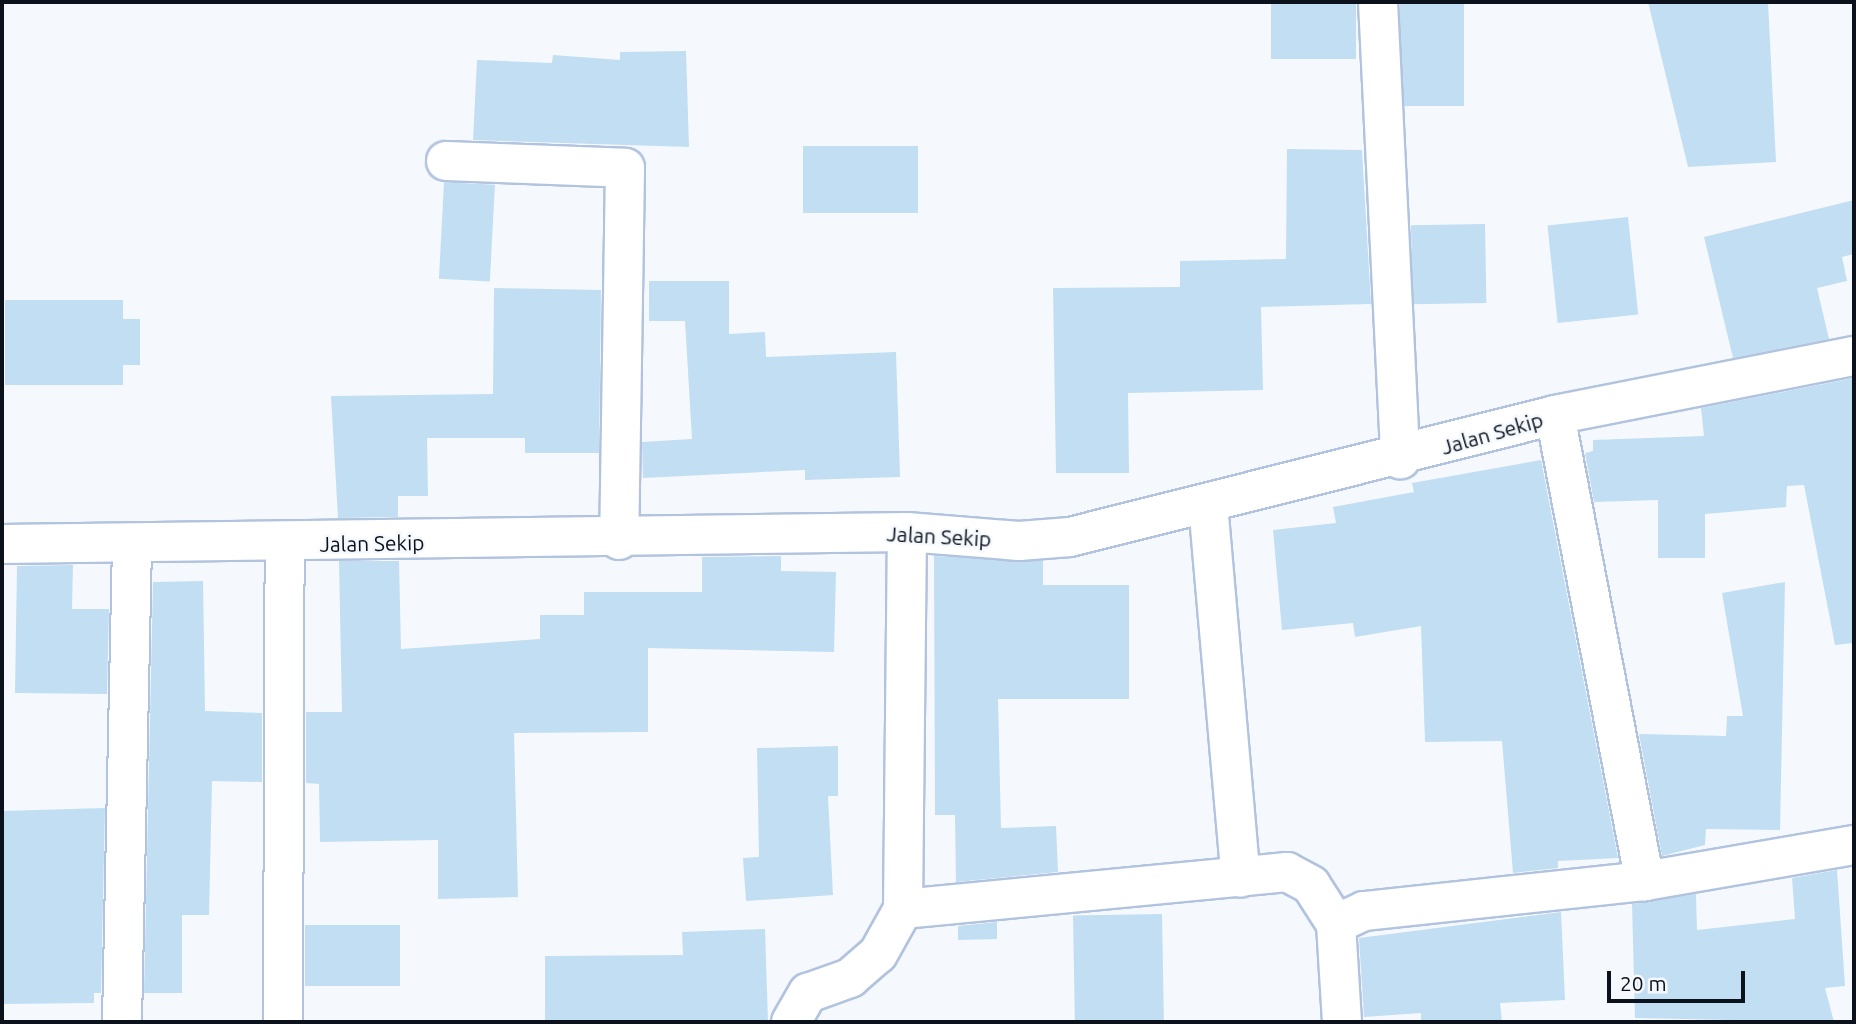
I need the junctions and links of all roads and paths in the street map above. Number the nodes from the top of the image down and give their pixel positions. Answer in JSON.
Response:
{"nodes":[{"id":1,"x":1378,"y":2,"type":"edge"},
{"id":2,"x":446,"y":161,"type":"dead end"},
{"id":3,"x":1854,"y":356,"type":"edge"},
{"id":4,"x":1555,"y":415,"type":"junction"},
{"id":5,"x":1400,"y":459,"type":"junction"},
{"id":6,"x":1208,"y":504,"type":"junction"},
{"id":7,"x":907,"y":532,"type":"junction"},
{"id":8,"x":620,"y":540,"type":"junction"},
{"id":9,"x":2,"y":544,"type":"edge"},
{"id":10,"x":132,"y":544,"type":"junction"},
{"id":11,"x":285,"y":544,"type":"junction"},
{"id":12,"x":1854,"y":845,"type":"edge"},
{"id":13,"x":1241,"y":878,"type":"junction"},
{"id":14,"x":1645,"y":881,"type":"junction"},
{"id":15,"x":903,"y":909,"type":"junction"},
{"id":16,"x":1336,"y":924,"type":"junction"},
{"id":17,"x":122,"y":1022,"type":"edge"},
{"id":18,"x":283,"y":1022,"type":"edge"},
{"id":19,"x":791,"y":1022,"type":"edge"},
{"id":20,"x":1342,"y":1022,"type":"edge"}],
"edges":[{"from":1,"to":5,"type":"street"},
{"from":2,"to":8,"type":"street"},
{"from":3,"to":4,"type":"street","name":"Jalan Sekip"},
{"from":4,"to":5,"type":"street","name":"Jalan Sekip"},
{"from":4,"to":14,"type":"street"},
{"from":5,"to":6,"type":"street","name":"Jalan Sekip"},
{"from":6,"to":7,"type":"street","name":"Jalan Sekip"},
{"from":6,"to":13,"type":"street"},
{"from":7,"to":8,"type":"street","name":"Jalan Sekip"},
{"from":7,"to":15,"type":"street"},
{"from":8,"to":11,"type":"street","name":"Jalan Sekip"},
{"from":9,"to":10,"type":"street","name":"Jalan Sekip"},
{"from":10,"to":11,"type":"street","name":"Jalan Sekip"},
{"from":10,"to":17,"type":"street"},
{"from":11,"to":18,"type":"street"},
{"from":12,"to":14,"type":"street"},
{"from":13,"to":15,"type":"street"},
{"from":13,"to":16,"type":"street"},
{"from":14,"to":16,"type":"street"},
{"from":15,"to":19,"type":"street"},
{"from":16,"to":20,"type":"street"}]}
